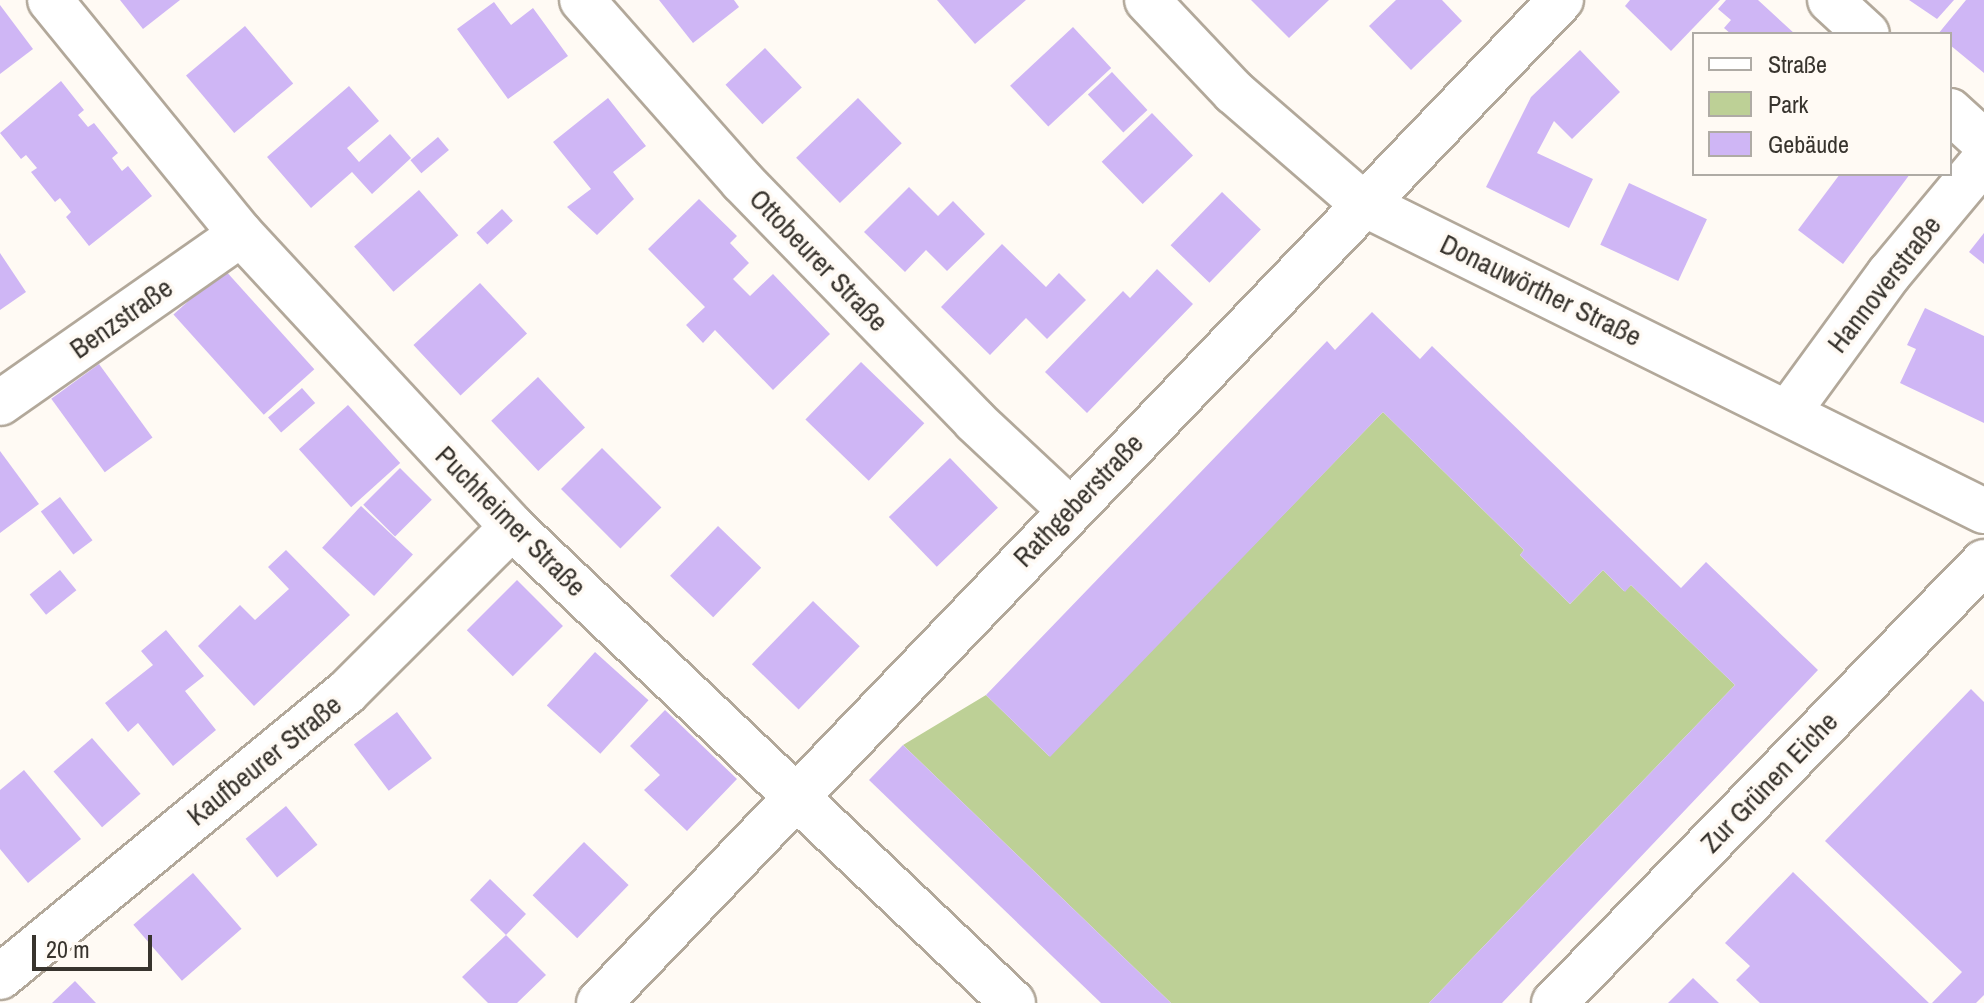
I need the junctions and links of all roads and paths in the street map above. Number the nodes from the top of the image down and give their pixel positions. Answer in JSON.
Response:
{"nodes":[{"id":1,"x":50,"y":0,"type":"edge"},
{"id":2,"x":582,"y":0,"type":"edge"},
{"id":3,"x":1147,"y":0,"type":"edge"},
{"id":4,"x":1561,"y":0,"type":"edge"},
{"id":5,"x":1830,"y":0,"type":"edge"},
{"id":6,"x":1865,"y":32,"type":"edge"},
{"id":7,"x":1952,"y":113,"type":"edge"},
{"id":8,"x":1984,"y":142,"type":"edge"},
{"id":9,"x":1984,"y":160,"type":"edge"},
{"id":10,"x":1362,"y":203,"type":"junction"},
{"id":11,"x":241,"y":234,"type":"junction"},
{"id":12,"x":0,"y":403,"type":"edge"},
{"id":13,"x":1789,"y":411,"type":"junction"},
{"id":14,"x":1069,"y":509,"type":"junction"},
{"id":15,"x":1984,"y":511,"type":"edge"},
{"id":16,"x":512,"y":527,"type":"junction"},
{"id":17,"x":1984,"y":562,"type":"edge"},
{"id":18,"x":798,"y":795,"type":"junction"},
{"id":19,"x":0,"y":977,"type":"edge"},
{"id":20,"x":599,"y":1003,"type":"edge"},
{"id":21,"x":1013,"y":1003,"type":"edge"},
{"id":22,"x":1554,"y":1003,"type":"edge"}],
"edges":[{"from":1,"to":11,"type":"street","name":"Puchheimer Straße"},
{"from":2,"to":14,"type":"street","name":"Ottobeurer Straße"},
{"from":3,"to":10,"type":"street","name":"Donauwörther Straße"},
{"from":4,"to":10,"type":"street","name":"Rathgeberstraße"},
{"from":5,"to":6,"type":"street"},
{"from":7,"to":8,"type":"street"},
{"from":9,"to":13,"type":"street","name":"Hannoverstraße"},
{"from":10,"to":13,"type":"street","name":"Donauwörther Straße"},
{"from":10,"to":14,"type":"street","name":"Rathgeberstraße"},
{"from":11,"to":12,"type":"street","name":"Benzstraße"},
{"from":11,"to":16,"type":"street","name":"Puchheimer Straße"},
{"from":13,"to":15,"type":"street","name":"Donauwörther Straße"},
{"from":14,"to":18,"type":"street","name":"Rathgeberstraße"},
{"from":16,"to":18,"type":"street","name":"Puchheimer Straße"},
{"from":16,"to":19,"type":"street","name":"Kaufbeurer Straße"},
{"from":17,"to":22,"type":"street","name":"Zur Grünen Eiche"},
{"from":18,"to":20,"type":"street","name":"Rathgeberstraße"},
{"from":18,"to":21,"type":"street","name":"Puchheimer Straße"}]}
